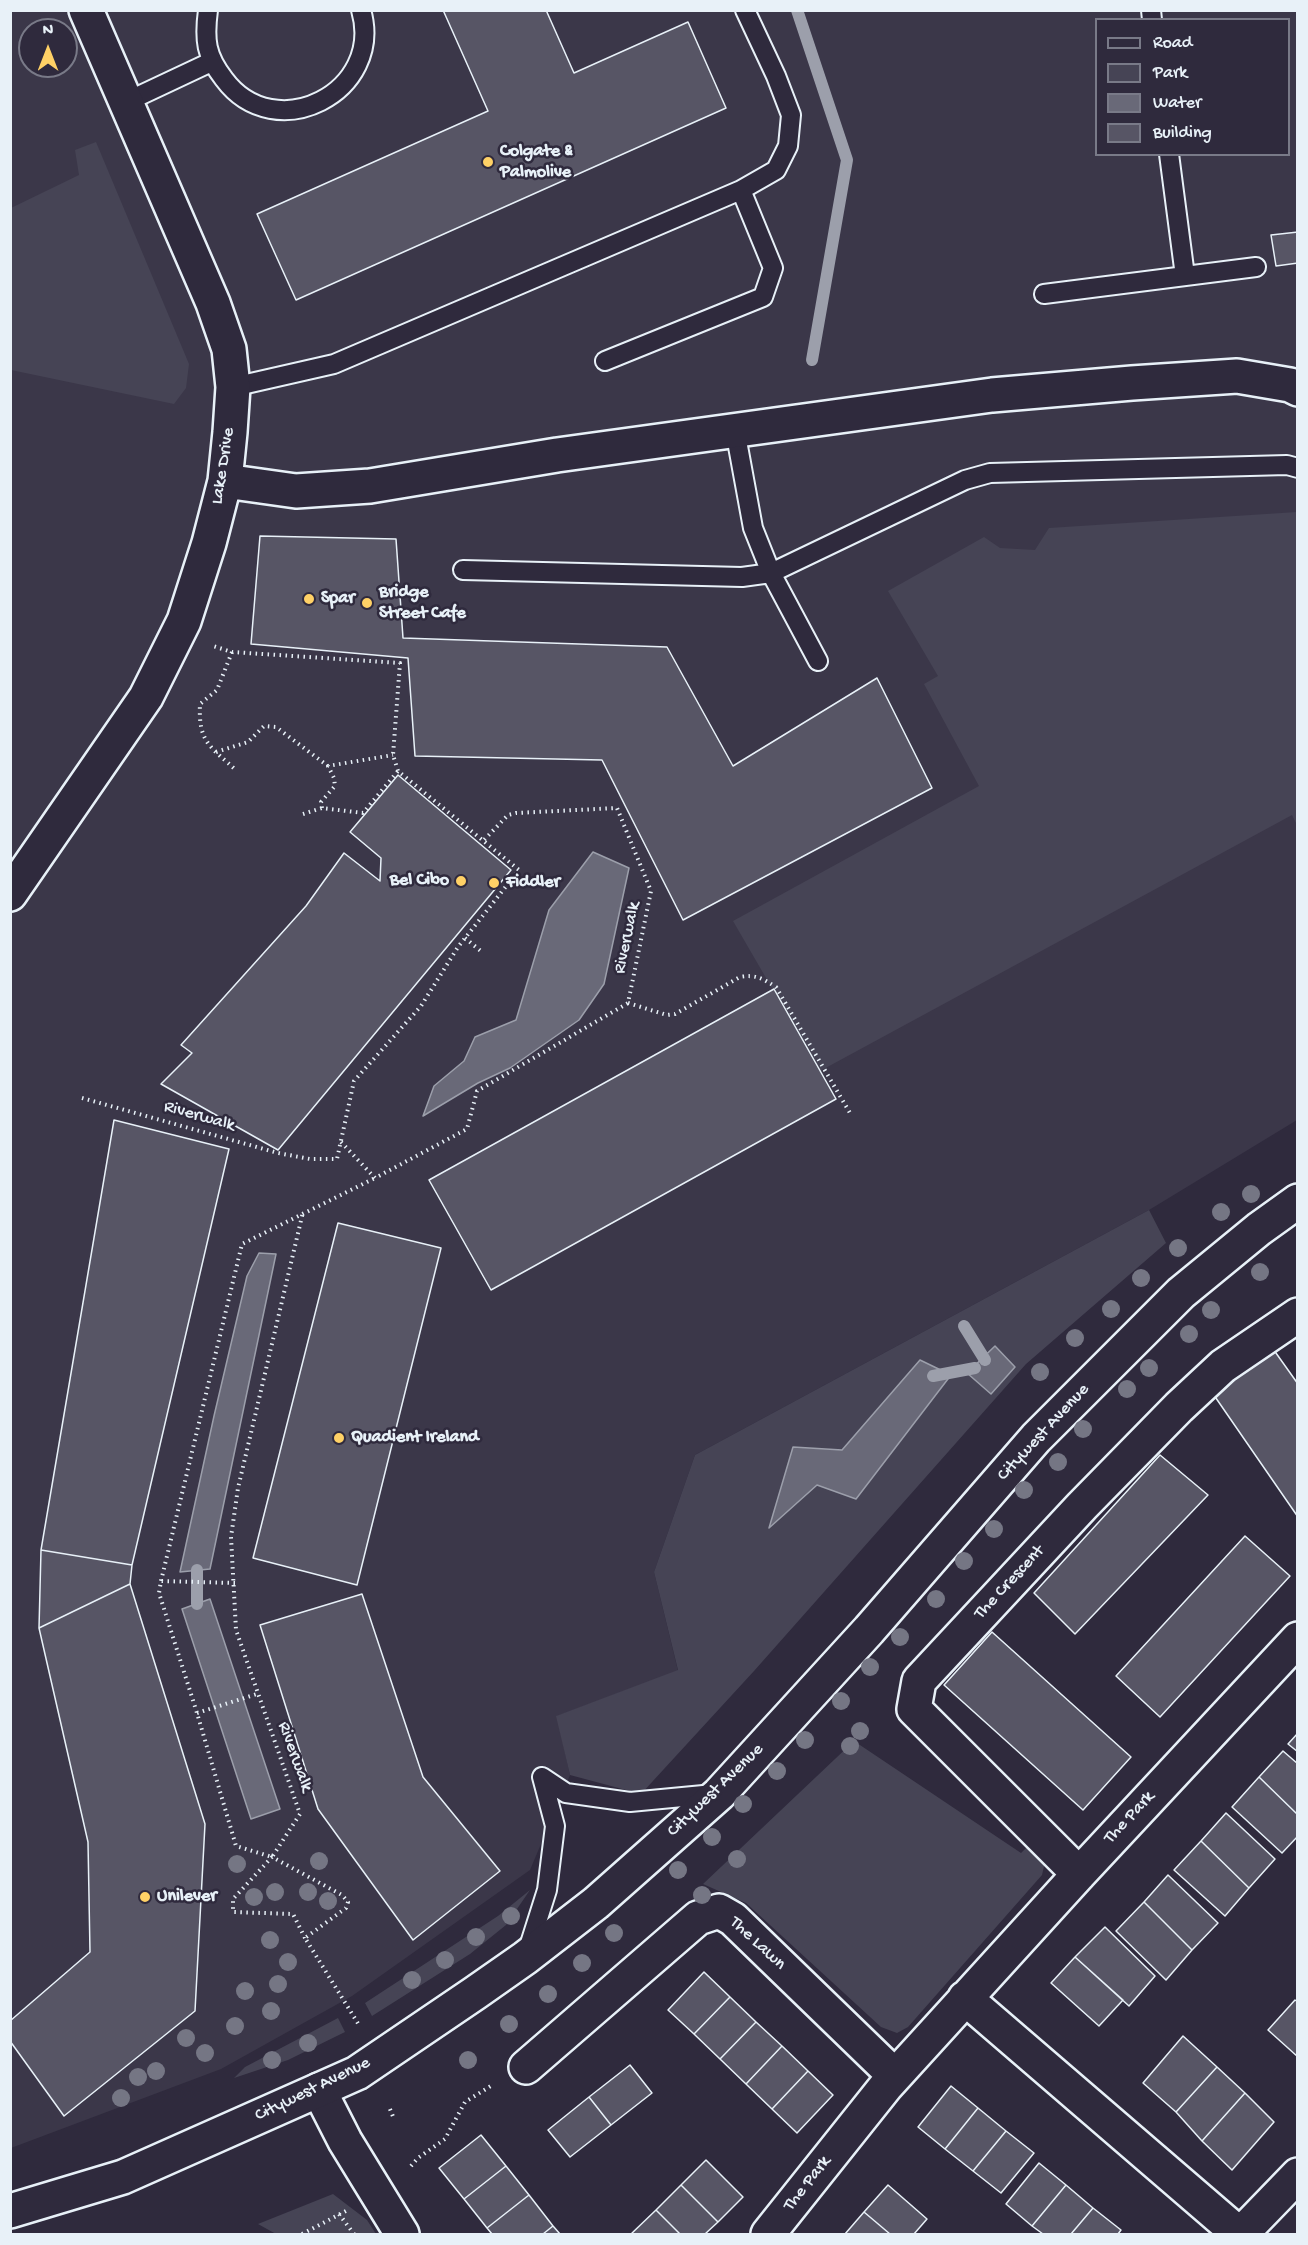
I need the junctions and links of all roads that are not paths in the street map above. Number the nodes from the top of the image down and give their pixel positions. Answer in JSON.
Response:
{"nodes":[{"id":1,"x":86,"y":10,"type":"edge"},
{"id":2,"x":208,"y":10,"type":"edge"},
{"id":3,"x":361,"y":10,"type":"edge"},
{"id":4,"x":745,"y":10,"type":"edge"},
{"id":5,"x":211,"y":62,"type":"junction"},
{"id":6,"x":126,"y":102,"type":"junction"},
{"id":7,"x":1169,"y":156,"type":"edge"},
{"id":8,"x":741,"y":190,"type":"junction"},
{"id":9,"x":1256,"y":267,"type":"dead end"},
{"id":10,"x":1185,"y":276,"type":"junction"},
{"id":11,"x":1044,"y":294,"type":"dead end"},
{"id":12,"x":605,"y":361,"type":"dead end"},
{"id":13,"x":233,"y":387,"type":"junction"},
{"id":14,"x":1298,"y":389,"type":"edge"},
{"id":15,"x":735,"y":430,"type":"junction"},
{"id":16,"x":1298,"y":468,"type":"edge"},
{"id":17,"x":225,"y":481,"type":"junction"},
{"id":18,"x":464,"y":570,"type":"dead end"},
{"id":19,"x":771,"y":573,"type":"junction"},
{"id":20,"x":818,"y":662,"type":"dead end"},
{"id":21,"x":10,"y":894,"type":"edge"},
{"id":22,"x":1298,"y":1201,"type":"edge"},
{"id":23,"x":1298,"y":1316,"type":"edge"},
{"id":24,"x":1298,"y":1639,"type":"edge"},
{"id":25,"x":719,"y":1794,"type":"junction"},
{"id":26,"x":1078,"y":1874,"type":"junction"},
{"id":27,"x":525,"y":1958,"type":"junction"},
{"id":28,"x":965,"y":1998,"type":"junction"},
{"id":29,"x":526,"y":2067,"type":"road end"},
{"id":30,"x":895,"y":2076,"type":"junction"},
{"id":31,"x":319,"y":2090,"type":"junction"},
{"id":32,"x":1298,"y":2175,"type":"edge"},
{"id":33,"x":10,"y":2211,"type":"edge"},
{"id":34,"x":402,"y":2235,"type":"edge"},
{"id":35,"x":768,"y":2235,"type":"edge"},
{"id":36,"x":1240,"y":2235,"type":"edge"}],
"edges":[{"from":1,"to":6,"type":"street","name":"Lake Drive"},
{"from":2,"to":5,"type":"lane"},
{"from":3,"to":5,"type":"lane"},
{"from":4,"to":8,"type":"lane"},
{"from":5,"to":6,"type":"lane"},
{"from":6,"to":13,"type":"street","name":"Lake Drive"},
{"from":7,"to":10,"type":"lane"},
{"from":8,"to":12,"type":"lane"},
{"from":8,"to":13,"type":"lane"},
{"from":9,"to":10,"type":"lane"},
{"from":10,"to":11,"type":"lane"},
{"from":13,"to":17,"type":"street","name":"Lake Drive"},
{"from":14,"to":15,"type":"street"},
{"from":15,"to":17,"type":"street"},
{"from":15,"to":19,"type":"lane"},
{"from":16,"to":19,"type":"lane"},
{"from":17,"to":21,"type":"street","name":"Lake Drive"},
{"from":18,"to":19,"type":"lane"},
{"from":19,"to":20,"type":"lane"},
{"from":22,"to":25,"type":"street","name":"Citywest Avenue"},
{"from":23,"to":26,"type":"street","name":"The Crescent"},
{"from":24,"to":26,"type":"street","name":"The Park"},
{"from":25,"to":27,"type":"street","name":"Citywest Avenue"},
{"from":25,"to":27,"type":"lane"},
{"from":26,"to":28,"type":"street","name":"The Park"},
{"from":27,"to":31,"type":"street","name":"Citywest Avenue"},
{"from":28,"to":30,"type":"street","name":"The Park"},
{"from":28,"to":36,"type":"street"},
{"from":29,"to":30,"type":"street","name":"The Lawn"},
{"from":30,"to":35,"type":"street","name":"The Park"},
{"from":31,"to":33,"type":"street","name":"Citywest Avenue"},
{"from":31,"to":34,"type":"street"},
{"from":32,"to":36,"type":"street"}]}
